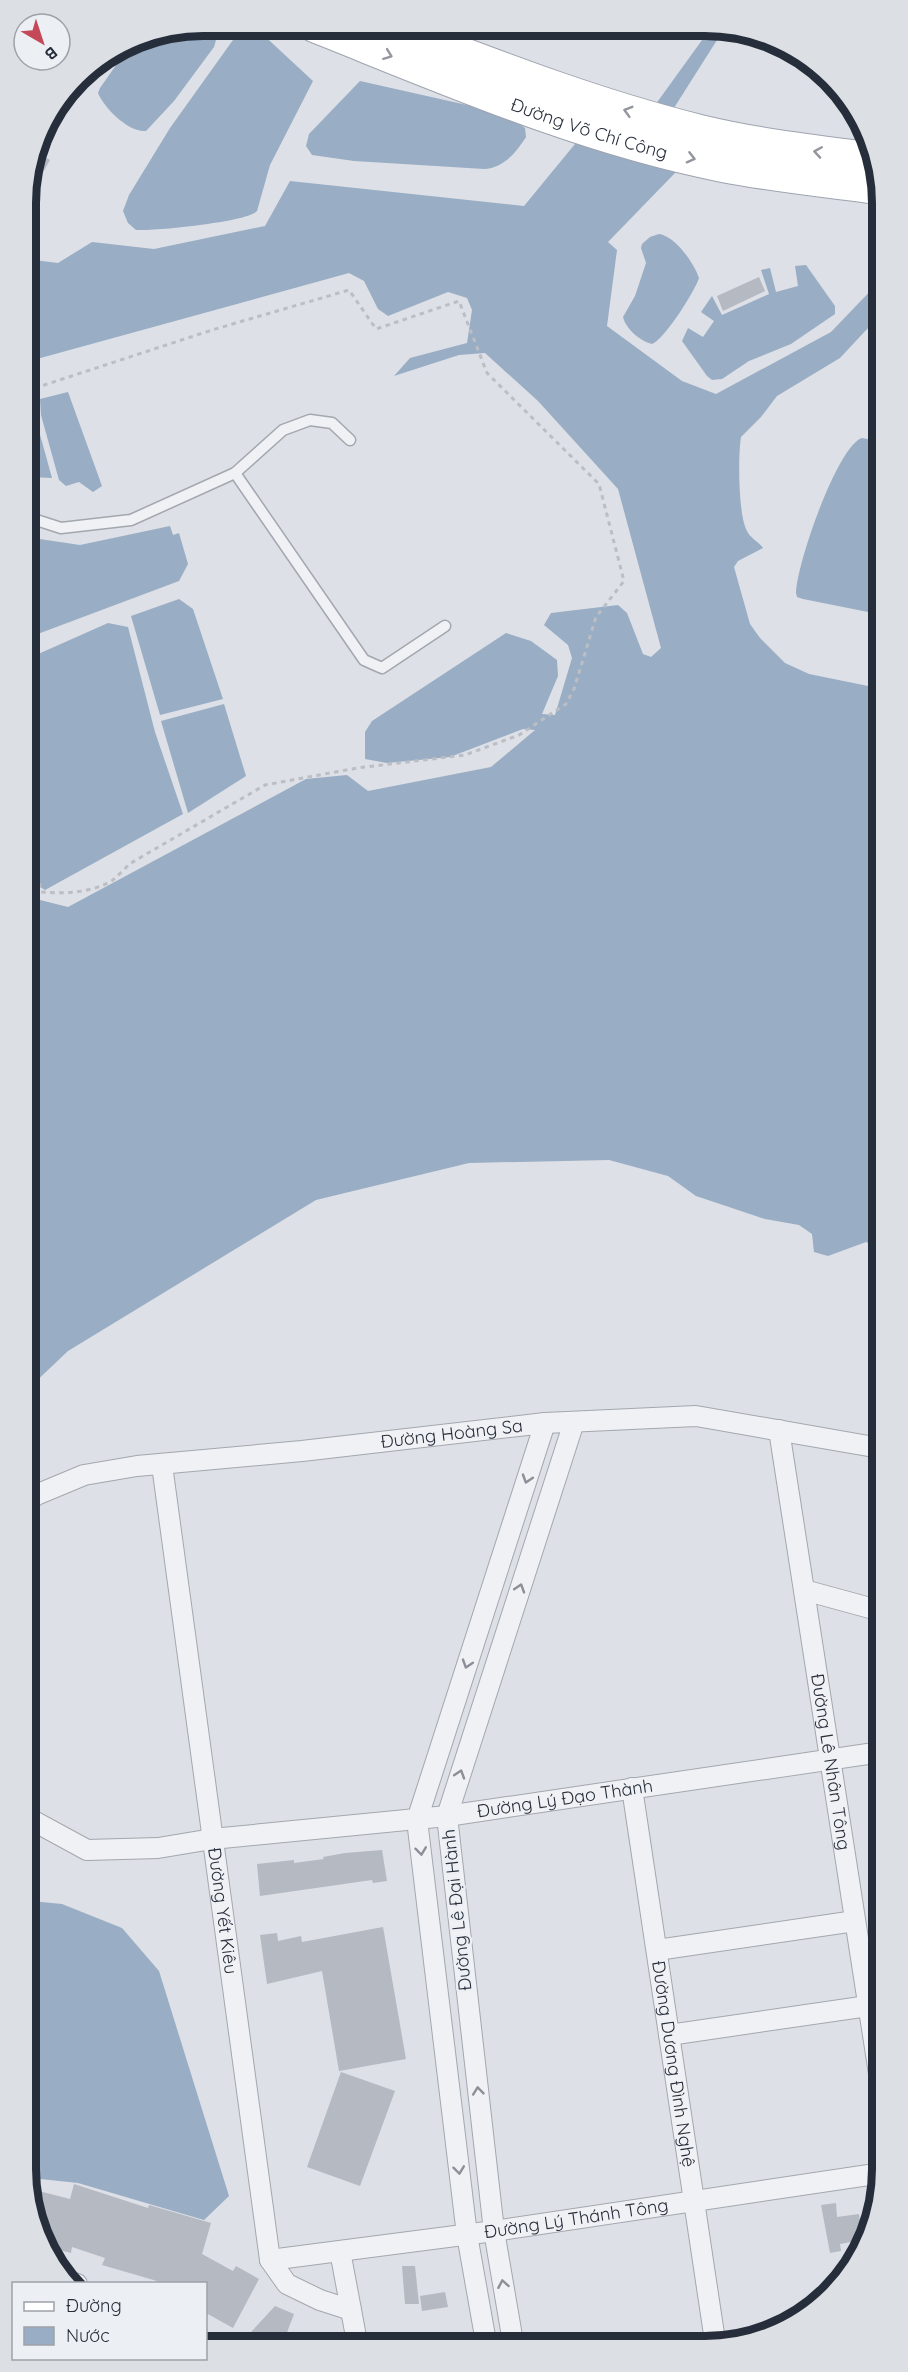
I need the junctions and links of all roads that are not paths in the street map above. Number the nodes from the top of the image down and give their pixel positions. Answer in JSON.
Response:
{"nodes":[{"id":1,"x":340,"y":36,"type":"edge"},
{"id":2,"x":417,"y":36,"type":"edge"},
{"id":3,"x":865,"y":158,"type":"edge"},
{"id":4,"x":871,"y":187,"type":"edge"},
{"id":5,"x":350,"y":440,"type":"dead end"},
{"id":6,"x":235,"y":473,"type":"junction"},
{"id":7,"x":36,"y":520,"type":"edge"},
{"id":8,"x":445,"y":626,"type":"dead end"},
{"id":9,"x":574,"y":1422,"type":"junction"},
{"id":10,"x":545,"y":1423,"type":"junction"},
{"id":11,"x":779,"y":1430,"type":"junction"},
{"id":12,"x":872,"y":1447,"type":"edge"},
{"id":13,"x":162,"y":1465,"type":"junction"},
{"id":14,"x":36,"y":1495,"type":"edge"},
{"id":15,"x":804,"y":1590,"type":"junction"},
{"id":16,"x":872,"y":1609,"type":"edge"},
{"id":17,"x":872,"y":1754,"type":"edge"},
{"id":18,"x":831,"y":1761,"type":"junction"},
{"id":19,"x":632,"y":1788,"type":"junction"},
{"id":20,"x":447,"y":1816,"type":"junction"},
{"id":21,"x":417,"y":1820,"type":"junction"},
{"id":22,"x":36,"y":1822,"type":"edge"},
{"id":23,"x":212,"y":1839,"type":"junction"},
{"id":24,"x":855,"y":1921,"type":"junction"},
{"id":25,"x":657,"y":1950,"type":"junction"},
{"id":26,"x":868,"y":2006,"type":"junction"},
{"id":27,"x":872,"y":2031,"type":"edge"},
{"id":28,"x":669,"y":2035,"type":"junction"},
{"id":29,"x":872,"y":2175,"type":"edge"},
{"id":30,"x":694,"y":2202,"type":"junction"},
{"id":31,"x":494,"y":2231,"type":"junction"},
{"id":32,"x":467,"y":2235,"type":"junction"},
{"id":33,"x":340,"y":2251,"type":"junction"},
{"id":34,"x":270,"y":2260,"type":"junction"},
{"id":35,"x":351,"y":2310,"type":"junction"},
{"id":36,"x":356,"y":2336,"type":"edge"},
{"id":37,"x":485,"y":2336,"type":"edge"},
{"id":38,"x":512,"y":2336,"type":"edge"},
{"id":39,"x":714,"y":2336,"type":"edge"}],
"edges":[{"from":1,"to":4,"type":"main road","name":"Đường Võ Chí Công","one_way":true},
{"from":3,"to":2,"type":"main road","name":"Đường Võ Chí Công","one_way":true},
{"from":5,"to":6,"type":"lane"},
{"from":6,"to":7,"type":"lane"},
{"from":6,"to":8,"type":"lane"},
{"from":9,"to":10,"type":"street","name":"Đường Hoàng Sa"},
{"from":9,"to":11,"type":"street","name":"Đường Hoàng Sa"},
{"from":20,"to":9,"type":"street","name":"Đường Lê Đại Hành","one_way":true},
{"from":10,"to":13,"type":"street","name":"Đường Hoàng Sa"},
{"from":10,"to":21,"type":"street","name":"Đường Lê Đại Hành","one_way":true},
{"from":11,"to":12,"type":"street","name":"Đường Hoàng Sa"},
{"from":11,"to":15,"type":"street","name":"Đường Lê Nhân Tông"},
{"from":13,"to":14,"type":"street","name":"Đường Hoàng Sa"},
{"from":13,"to":23,"type":"street","name":"Đường Yết Kiêu"},
{"from":15,"to":16,"type":"street"},
{"from":15,"to":18,"type":"street","name":"Đường Lê Nhân Tông"},
{"from":17,"to":18,"type":"street","name":"Đường Lý Đạo Thành"},
{"from":18,"to":19,"type":"street","name":"Đường Lý Đạo Thành"},
{"from":18,"to":24,"type":"street","name":"Đường Lê Nhân Tông"},
{"from":19,"to":20,"type":"street","name":"Đường Lý Đạo Thành"},
{"from":19,"to":25,"type":"street","name":"Đường Dương Đình Nghệ"},
{"from":20,"to":21,"type":"street","name":"Đường Lý Đạo Thành"},
{"from":31,"to":20,"type":"street","name":"Đường Lê Đại Hành","one_way":true},
{"from":21,"to":23,"type":"street","name":"Đường Lý Đạo Thành"},
{"from":21,"to":32,"type":"street","name":"Đường Lê Đại Hành","one_way":true},
{"from":22,"to":23,"type":"street"},
{"from":23,"to":34,"type":"street","name":"Đường Yết Kiêu"},
{"from":24,"to":25,"type":"street"},
{"from":24,"to":26,"type":"street","name":"Đường Lê Nhân Tông"},
{"from":25,"to":28,"type":"street","name":"Đường Dương Đình Nghệ"},
{"from":26,"to":27,"type":"street","name":"Đường Lê Nhân Tông"},
{"from":26,"to":28,"type":"street"},
{"from":28,"to":30,"type":"street","name":"Đường Dương Đình Nghệ"},
{"from":29,"to":30,"type":"street","name":"Đường Lý Thánh Tông"},
{"from":30,"to":31,"type":"street","name":"Đường Lý Thánh Tông"},
{"from":30,"to":39,"type":"street","name":"Đường Dương Đình Nghệ"},
{"from":31,"to":32,"type":"street","name":"Đường Lý Thánh Tông"},
{"from":38,"to":31,"type":"street","name":"Đường Lê Đại Hành","one_way":true},
{"from":32,"to":33,"type":"street","name":"Đường Lý Thánh Tông"},
{"from":32,"to":37,"type":"street","name":"Đường Lê Đại Hành"},
{"from":33,"to":34,"type":"street","name":"Đường Lý Thánh Tông"},
{"from":33,"to":35,"type":"street"},
{"from":34,"to":35,"type":"street","name":"Đường Yết Kiêu"},
{"from":35,"to":36,"type":"street"}]}
